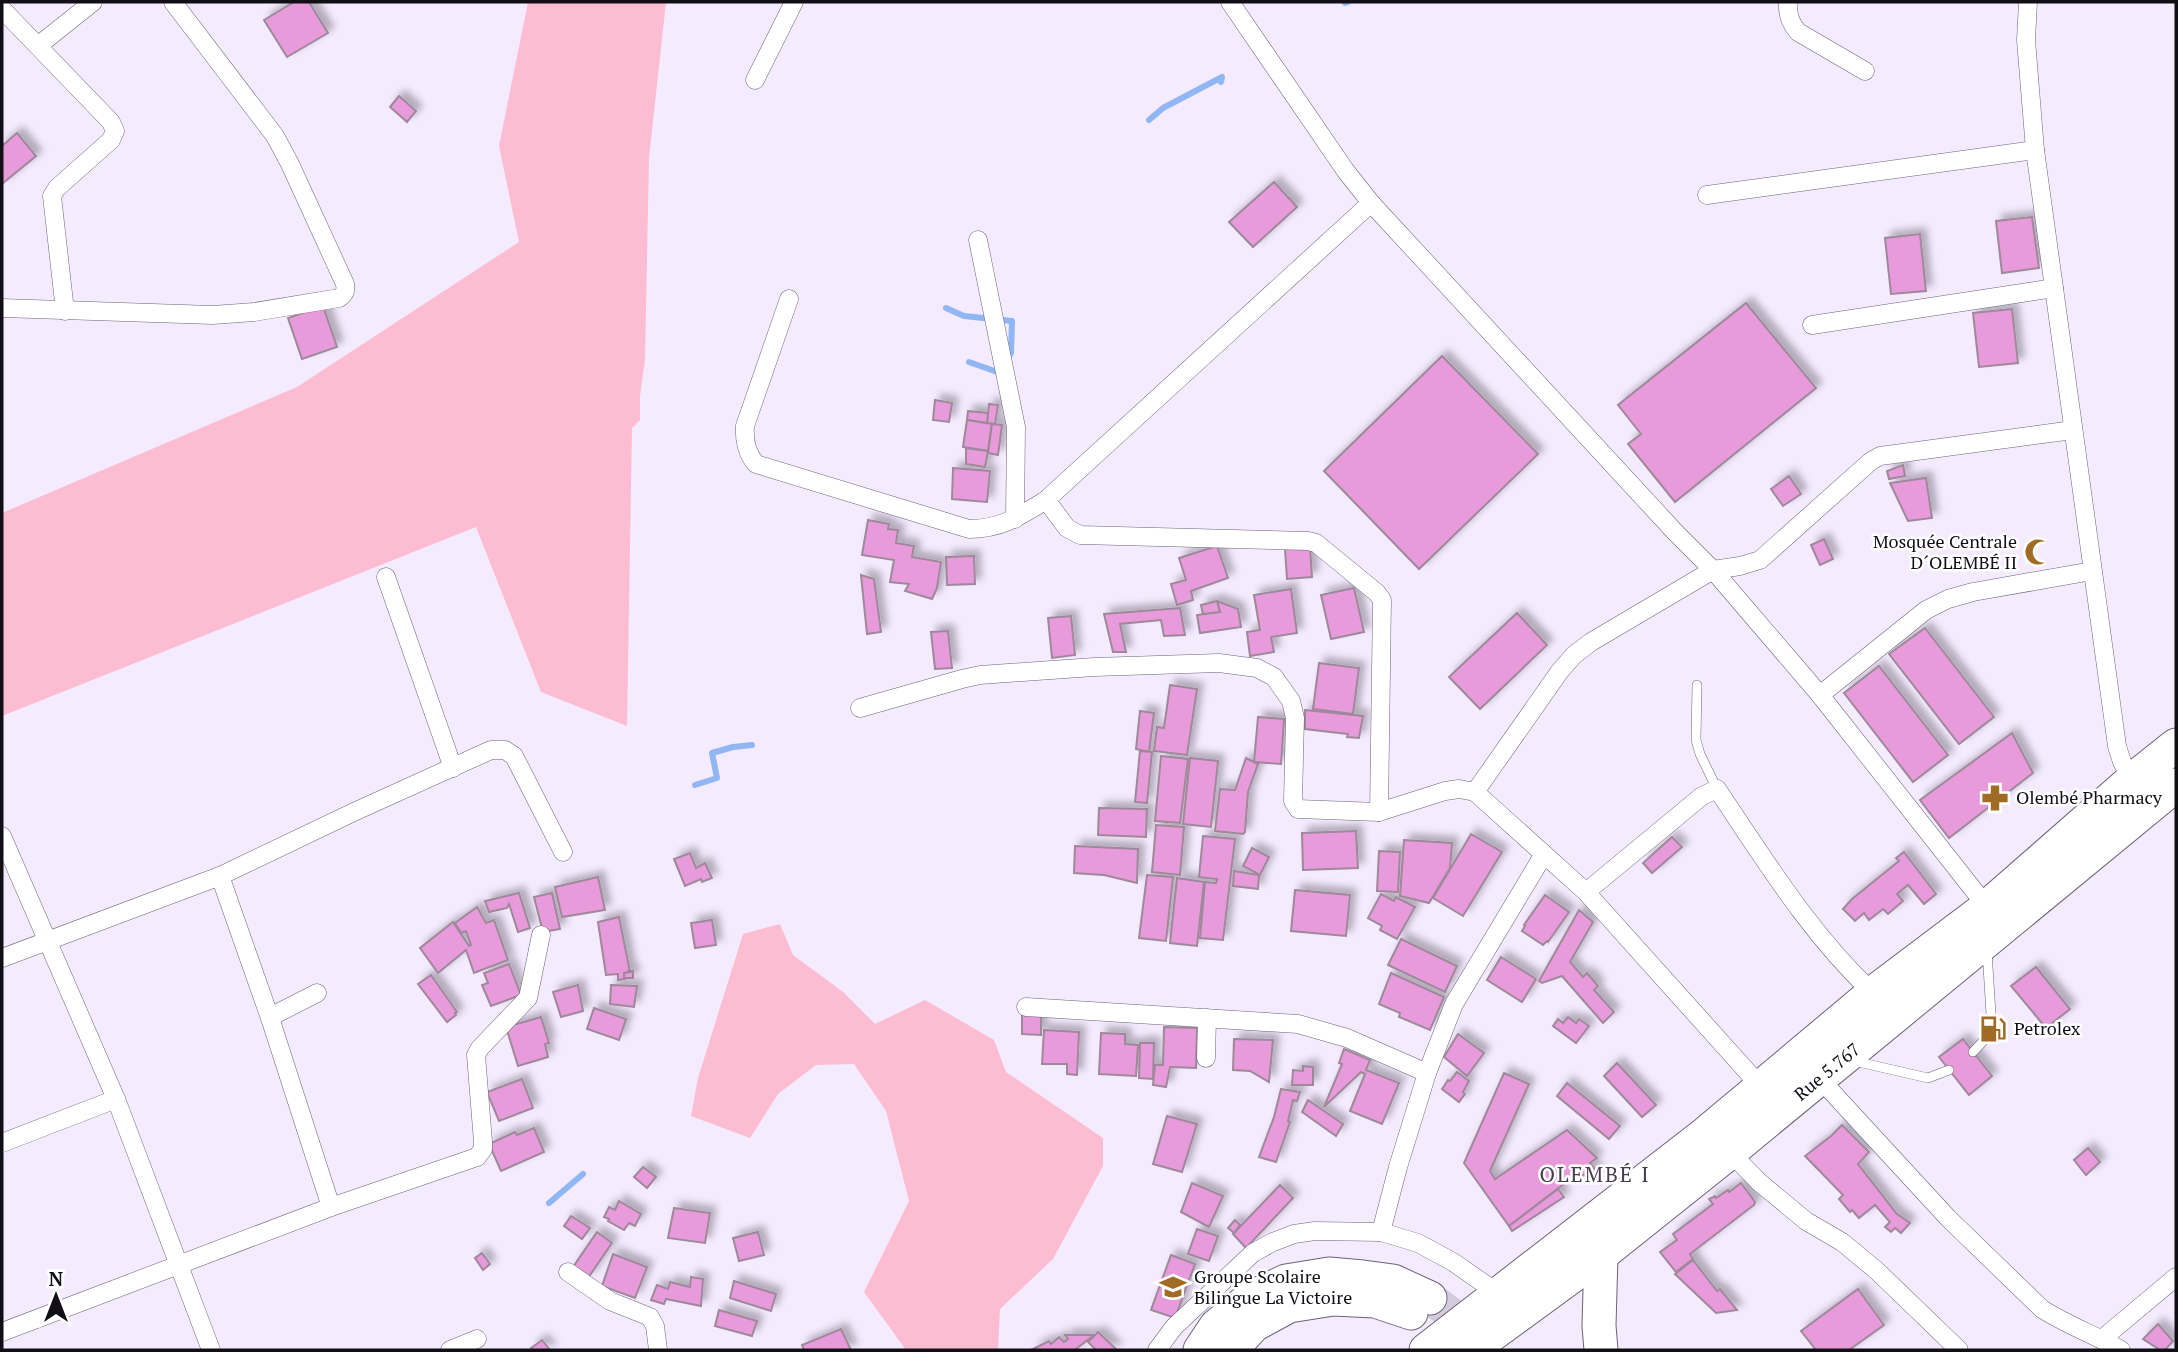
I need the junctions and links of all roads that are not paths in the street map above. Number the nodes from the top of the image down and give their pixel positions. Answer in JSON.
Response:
{"nodes":[{"id":1,"x":93,"y":2,"type":"edge"},
{"id":2,"x":173,"y":2,"type":"edge"},
{"id":3,"x":794,"y":2,"type":"edge"},
{"id":4,"x":1230,"y":2,"type":"edge"},
{"id":5,"x":1788,"y":2,"type":"edge"},
{"id":6,"x":2028,"y":2,"type":"edge"},
{"id":7,"x":2,"y":9,"type":"edge"},
{"id":8,"x":39,"y":45,"type":"junction"},
{"id":9,"x":1866,"y":71,"type":"dead end"},
{"id":10,"x":755,"y":79,"type":"dead end"},
{"id":11,"x":2035,"y":150,"type":"junction"},
{"id":12,"x":1707,"y":195,"type":"dead end"},
{"id":13,"x":1371,"y":203,"type":"junction"},
{"id":14,"x":978,"y":240,"type":"dead end"},
{"id":15,"x":2054,"y":288,"type":"junction"},
{"id":16,"x":789,"y":299,"type":"dead end"},
{"id":17,"x":2,"y":308,"type":"edge"},
{"id":18,"x":65,"y":311,"type":"junction"},
{"id":19,"x":1812,"y":325,"type":"dead end"},
{"id":20,"x":2073,"y":430,"type":"junction"},
{"id":21,"x":1046,"y":500,"type":"junction"},
{"id":22,"x":1015,"y":519,"type":"junction"},
{"id":23,"x":1713,"y":570,"type":"junction"},
{"id":24,"x":2092,"y":571,"type":"junction"},
{"id":25,"x":386,"y":577,"type":"dead end"},
{"id":26,"x":1697,"y":685,"type":"dead end"},
{"id":27,"x":1820,"y":695,"type":"junction"},
{"id":28,"x":860,"y":708,"type":"dead end"},
{"id":29,"x":2176,"y":745,"type":"edge"},
{"id":30,"x":453,"y":768,"type":"junction"},
{"id":31,"x":2132,"y":780,"type":"junction"},
{"id":32,"x":2176,"y":785,"type":"edge"},
{"id":33,"x":1717,"y":789,"type":"junction"},
{"id":34,"x":1475,"y":792,"type":"junction"},
{"id":35,"x":1379,"y":813,"type":"junction"},
{"id":36,"x":2,"y":835,"type":"edge"},
{"id":37,"x":563,"y":852,"type":"dead end"},
{"id":38,"x":1544,"y":854,"type":"junction"},
{"id":39,"x":220,"y":876,"type":"junction"},
{"id":40,"x":1586,"y":892,"type":"junction"},
{"id":41,"x":1987,"y":907,"type":"junction"},
{"id":42,"x":541,"y":935,"type":"dead end"},
{"id":43,"x":1987,"y":940,"type":"junction"},
{"id":44,"x":48,"y":941,"type":"junction"},
{"id":45,"x":2,"y":958,"type":"edge"},
{"id":46,"x":317,"y":993,"type":"dead end"},
{"id":47,"x":1873,"y":993,"type":"junction"},
{"id":48,"x":1026,"y":1007,"type":"dead end"},
{"id":49,"x":1207,"y":1018,"type":"junction"},
{"id":50,"x":271,"y":1021,"type":"junction"},
{"id":51,"x":1973,"y":1052,"type":"dead end"},
{"id":52,"x":1206,"y":1058,"type":"dead end"},
{"id":53,"x":1831,"y":1068,"type":"junction"},
{"id":54,"x":1949,"y":1070,"type":"dead end"},
{"id":55,"x":1427,"y":1073,"type":"junction"},
{"id":56,"x":1762,"y":1088,"type":"junction"},
{"id":57,"x":116,"y":1099,"type":"junction"},
{"id":58,"x":2,"y":1143,"type":"edge"},
{"id":59,"x":1730,"y":1152,"type":"junction"},
{"id":60,"x":331,"y":1207,"type":"junction"},
{"id":61,"x":1381,"y":1232,"type":"junction"},
{"id":62,"x":1601,"y":1255,"type":"junction"},
{"id":63,"x":180,"y":1265,"type":"junction"},
{"id":64,"x":568,"y":1272,"type":"dead end"},
{"id":65,"x":2176,"y":1277,"type":"edge"},
{"id":66,"x":1499,"y":1294,"type":"junction"},
{"id":67,"x":2,"y":1332,"type":"edge"},
{"id":68,"x":477,"y":1339,"type":"dead end"},
{"id":69,"x":2102,"y":1339,"type":"junction"},
{"id":70,"x":211,"y":1350,"type":"edge"},
{"id":71,"x":450,"y":1350,"type":"edge"},
{"id":72,"x":658,"y":1350,"type":"edge"},
{"id":73,"x":1157,"y":1350,"type":"edge"},
{"id":74,"x":1200,"y":1350,"type":"edge"},
{"id":75,"x":1231,"y":1350,"type":"edge"},
{"id":76,"x":1426,"y":1350,"type":"edge"},
{"id":77,"x":1471,"y":1350,"type":"edge"},
{"id":78,"x":1601,"y":1350,"type":"edge"},
{"id":79,"x":1959,"y":1350,"type":"edge"},
{"id":80,"x":2121,"y":1350,"type":"edge"}],
"edges":[{"from":1,"to":8,"type":"street"},
{"from":2,"to":18,"type":"street"},
{"from":3,"to":10,"type":"street"},
{"from":4,"to":13,"type":"street"},
{"from":5,"to":9,"type":"street"},
{"from":6,"to":11,"type":"street"},
{"from":7,"to":8,"type":"street"},
{"from":8,"to":18,"type":"street"},
{"from":11,"to":12,"type":"street"},
{"from":11,"to":15,"type":"street"},
{"from":13,"to":21,"type":"street"},
{"from":13,"to":23,"type":"street"},
{"from":14,"to":22,"type":"street"},
{"from":15,"to":19,"type":"street"},
{"from":15,"to":20,"type":"street"},
{"from":16,"to":22,"type":"street"},
{"from":17,"to":18,"type":"street"},
{"from":20,"to":23,"type":"street"},
{"from":20,"to":24,"type":"street"},
{"from":21,"to":22,"type":"street"},
{"from":21,"to":35,"type":"street"},
{"from":23,"to":27,"type":"street"},
{"from":23,"to":34,"type":"street"},
{"from":24,"to":27,"type":"street"},
{"from":24,"to":31,"type":"street"},
{"from":25,"to":30,"type":"street"},
{"from":26,"to":33,"type":"lane"},
{"from":27,"to":41,"type":"street"},
{"from":28,"to":35,"type":"street"},
{"from":29,"to":31,"type":"highway"},
{"from":30,"to":37,"type":"street"},
{"from":30,"to":39,"type":"street"},
{"from":31,"to":41,"type":"highway"},
{"from":32,"to":43,"type":"highway","name":"Rue 5.767"},
{"from":33,"to":40,"type":"street"},
{"from":33,"to":47,"type":"street"},
{"from":34,"to":35,"type":"street"},
{"from":34,"to":38,"type":"street"},
{"from":36,"to":44,"type":"street"},
{"from":38,"to":40,"type":"street"},
{"from":38,"to":55,"type":"street"},
{"from":39,"to":44,"type":"street"},
{"from":39,"to":50,"type":"street"},
{"from":40,"to":56,"type":"street"},
{"from":41,"to":47,"type":"highway"},
{"from":42,"to":60,"type":"street"},
{"from":43,"to":51,"type":"lane"},
{"from":43,"to":53,"type":"highway","name":"Rue 5.767"},
{"from":44,"to":45,"type":"street"},
{"from":44,"to":57,"type":"street"},
{"from":46,"to":50,"type":"street"},
{"from":47,"to":56,"type":"highway"},
{"from":48,"to":49,"type":"street"},
{"from":49,"to":52,"type":"street"},
{"from":49,"to":55,"type":"street"},
{"from":50,"to":60,"type":"street"},
{"from":53,"to":54,"type":"lane"},
{"from":53,"to":59,"type":"highway","name":"Rue 5.767"},
{"from":53,"to":69,"type":"street"},
{"from":55,"to":61,"type":"street"},
{"from":56,"to":66,"type":"highway"},
{"from":57,"to":58,"type":"street"},
{"from":57,"to":63,"type":"street"},
{"from":59,"to":62,"type":"highway","name":"Rue 5.767"},
{"from":59,"to":79,"type":"street"},
{"from":60,"to":63,"type":"street"},
{"from":61,"to":66,"type":"street"},
{"from":61,"to":73,"type":"street"},
{"from":62,"to":77,"type":"highway","name":"Rue 5.767"},
{"from":62,"to":78,"type":"highway"},
{"from":63,"to":67,"type":"street"},
{"from":63,"to":70,"type":"street"},
{"from":64,"to":72,"type":"street"},
{"from":65,"to":69,"type":"street"},
{"from":66,"to":76,"type":"highway"},
{"from":68,"to":71,"type":"street"},
{"from":69,"to":80,"type":"street"},
{"from":74,"to":75,"type":"highway"}]}
